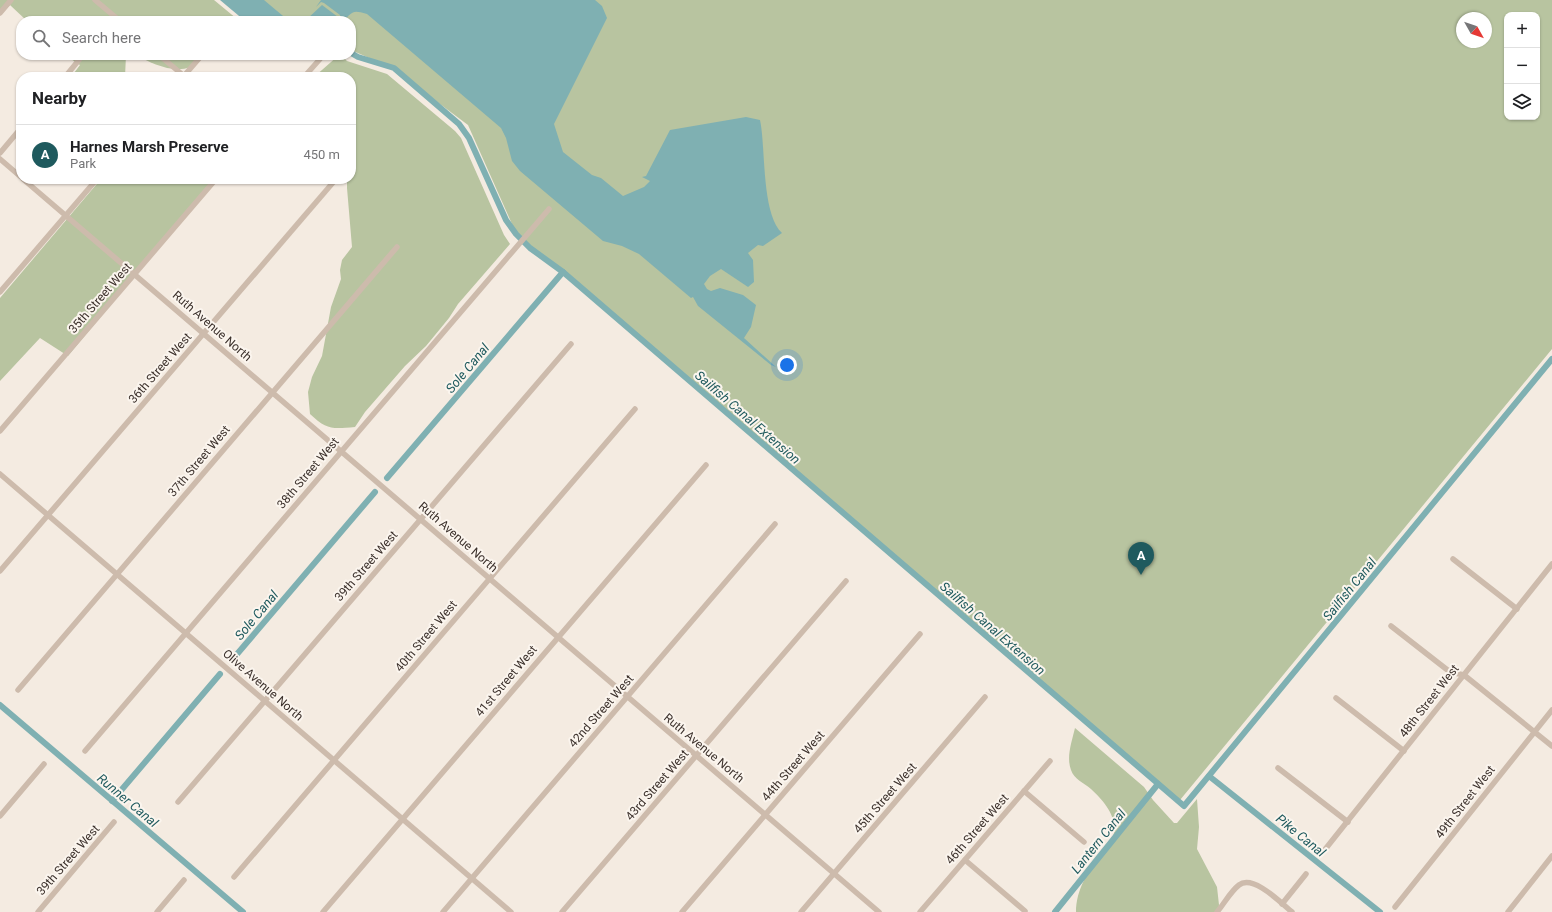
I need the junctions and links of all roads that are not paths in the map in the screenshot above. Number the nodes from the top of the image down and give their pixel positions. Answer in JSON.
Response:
{"nodes":[{"id":1,"x":11,"y":0,"type":"edge"},
{"id":2,"x":95,"y":0,"type":"edge"},
{"id":3,"x":0,"y":13,"type":"edge"},
{"id":4,"x":112,"y":16,"type":"edge"},
{"id":5,"x":79,"y":60,"type":"edge"},
{"id":6,"x":165,"y":60,"type":"edge"},
{"id":7,"x":198,"y":60,"type":"edge"},
{"id":8,"x":319,"y":60,"type":"edge"},
{"id":9,"x":69,"y":72,"type":"edge"},
{"id":10,"x":178,"y":72,"type":"edge"},
{"id":11,"x":188,"y":72,"type":"edge"},
{"id":12,"x":308,"y":72,"type":"edge"},
{"id":13,"x":16,"y":134,"type":"edge"},
{"id":14,"x":0,"y":153,"type":"edge"},
{"id":15,"x":0,"y":159,"type":"edge"},
{"id":16,"x":16,"y":173,"type":"edge"},
{"id":17,"x":29,"y":184,"type":"edge"},
{"id":18,"x":93,"y":184,"type":"edge"},
{"id":19,"x":212,"y":184,"type":"edge"},
{"id":20,"x":332,"y":184,"type":"edge"},
{"id":21,"x":549,"y":209,"type":"dead end"},
{"id":22,"x":66,"y":215,"type":"junction"},
{"id":23,"x":397,"y":247,"type":"dead end"},
{"id":24,"x":135,"y":274,"type":"junction"},
{"id":25,"x":0,"y":292,"type":"edge"},
{"id":26,"x":204,"y":333,"type":"junction"},
{"id":27,"x":570,"y":344,"type":"dead end"},
{"id":28,"x":272,"y":392,"type":"junction"},
{"id":29,"x":635,"y":409,"type":"dead end"},
{"id":30,"x":0,"y":431,"type":"edge"},
{"id":31,"x":341,"y":451,"type":"junction"},
{"id":32,"x":706,"y":465,"type":"dead end"},
{"id":33,"x":0,"y":474,"type":"edge"},
{"id":34,"x":48,"y":515,"type":"junction"},
{"id":35,"x":421,"y":519,"type":"junction"},
{"id":36,"x":775,"y":524,"type":"dead end"},
{"id":37,"x":1453,"y":559,"type":"dead end"},
{"id":38,"x":1552,"y":564,"type":"edge"},
{"id":39,"x":0,"y":570,"type":"edge"},
{"id":40,"x":117,"y":574,"type":"junction"},
{"id":41,"x":489,"y":579,"type":"junction"},
{"id":42,"x":846,"y":581,"type":"dead end"},
{"id":43,"x":1517,"y":609,"type":"junction"},
{"id":44,"x":1391,"y":626,"type":"dead end"},
{"id":45,"x":186,"y":633,"type":"junction"},
{"id":46,"x":920,"y":634,"type":"dead end"},
{"id":47,"x":558,"y":638,"type":"junction"},
{"id":48,"x":1464,"y":675,"type":"junction"},
{"id":49,"x":18,"y":690,"type":"dead end"},
{"id":50,"x":628,"y":696,"type":"junction"},
{"id":51,"x":985,"y":697,"type":"dead end"},
{"id":52,"x":1336,"y":698,"type":"dead end"},
{"id":53,"x":265,"y":701,"type":"junction"},
{"id":54,"x":1552,"y":710,"type":"edge"},
{"id":55,"x":1535,"y":732,"type":"junction"},
{"id":56,"x":1552,"y":746,"type":"edge"},
{"id":57,"x":85,"y":751,"type":"dead end"},
{"id":58,"x":1404,"y":751,"type":"junction"},
{"id":59,"x":697,"y":755,"type":"junction"},
{"id":60,"x":334,"y":760,"type":"junction"},
{"id":61,"x":1050,"y":761,"type":"dead end"},
{"id":62,"x":44,"y":764,"type":"dead end"},
{"id":63,"x":1278,"y":768,"type":"dead end"},
{"id":64,"x":1024,"y":790,"type":"junction"},
{"id":65,"x":178,"y":802,"type":"dead end"},
{"id":66,"x":765,"y":814,"type":"junction"},
{"id":67,"x":0,"y":816,"type":"edge"},
{"id":68,"x":403,"y":819,"type":"junction"},
{"id":69,"x":114,"y":822,"type":"dead end"},
{"id":70,"x":1348,"y":822,"type":"junction"},
{"id":71,"x":1084,"y":842,"type":"dead end"},
{"id":72,"x":1323,"y":852,"type":"dead end"},
{"id":73,"x":1552,"y":856,"type":"edge"},
{"id":74,"x":965,"y":860,"type":"junction"},
{"id":75,"x":834,"y":873,"type":"junction"},
{"id":76,"x":1306,"y":874,"type":"dead end"},
{"id":77,"x":234,"y":877,"type":"dead end"},
{"id":78,"x":472,"y":878,"type":"junction"},
{"id":79,"x":184,"y":880,"type":"dead end"},
{"id":80,"x":1282,"y":904,"type":"junction"},
{"id":81,"x":1395,"y":907,"type":"dead end"},
{"id":82,"x":1026,"y":911,"type":"dead end"},
{"id":83,"x":38,"y":912,"type":"edge"},
{"id":84,"x":157,"y":912,"type":"edge"},
{"id":85,"x":324,"y":912,"type":"edge"},
{"id":86,"x":443,"y":912,"type":"edge"},
{"id":87,"x":511,"y":912,"type":"edge"},
{"id":88,"x":562,"y":912,"type":"edge"},
{"id":89,"x":682,"y":912,"type":"edge"},
{"id":90,"x":801,"y":912,"type":"edge"},
{"id":91,"x":879,"y":912,"type":"edge"},
{"id":92,"x":920,"y":912,"type":"edge"},
{"id":93,"x":1217,"y":912,"type":"edge"},
{"id":94,"x":1292,"y":912,"type":"edge"},
{"id":95,"x":1508,"y":912,"type":"edge"}],
"edges":[{"from":1,"to":3,"type":"street"},
{"from":2,"to":4,"type":"street"},
{"from":5,"to":9,"type":"street"},
{"from":6,"to":10,"type":"street"},
{"from":7,"to":11,"type":"street"},
{"from":8,"to":12,"type":"street"},
{"from":13,"to":14,"type":"street"},
{"from":15,"to":16,"type":"street"},
{"from":17,"to":22,"type":"street","name":"Ruth Avenue North"},
{"from":18,"to":22,"type":"street"},
{"from":19,"to":24,"type":"street","name":"35th Street West"},
{"from":20,"to":26,"type":"street","name":"36th Street West"},
{"from":21,"to":31,"type":"street","name":"38th Street West"},
{"from":22,"to":24,"type":"street","name":"Ruth Avenue North"},
{"from":22,"to":25,"type":"street"},
{"from":23,"to":28,"type":"street","name":"37th Street West"},
{"from":24,"to":26,"type":"street","name":"Ruth Avenue North"},
{"from":24,"to":30,"type":"street","name":"35th Street West"},
{"from":26,"to":28,"type":"street","name":"Ruth Avenue North"},
{"from":26,"to":34,"type":"street","name":"36th Street West"},
{"from":27,"to":35,"type":"street","name":"39th Street West"},
{"from":28,"to":31,"type":"street","name":"Ruth Avenue North"},
{"from":28,"to":40,"type":"street","name":"37th Street West"},
{"from":29,"to":41,"type":"street","name":"40th Street West"},
{"from":31,"to":35,"type":"street","name":"Ruth Avenue North"},
{"from":31,"to":45,"type":"street","name":"38th Street West"},
{"from":32,"to":47,"type":"street","name":"41st Street West"},
{"from":33,"to":34,"type":"street","name":"Olive Avenue North"},
{"from":34,"to":39,"type":"street","name":"36th Street West"},
{"from":34,"to":40,"type":"street","name":"Olive Avenue North"},
{"from":35,"to":41,"type":"street","name":"Ruth Avenue North"},
{"from":35,"to":53,"type":"street","name":"39th Street West"},
{"from":36,"to":50,"type":"street","name":"42nd Street West"},
{"from":37,"to":43,"type":"street"},
{"from":38,"to":43,"type":"street","name":"48th Street West"},
{"from":40,"to":45,"type":"street","name":"Olive Avenue North"},
{"from":40,"to":49,"type":"street","name":"37th Street West"},
{"from":41,"to":47,"type":"street","name":"Ruth Avenue North"},
{"from":41,"to":60,"type":"street","name":"40th Street West"},
{"from":42,"to":59,"type":"street","name":"43rd Street West"},
{"from":43,"to":48,"type":"street","name":"48th Street West"},
{"from":44,"to":48,"type":"street"},
{"from":45,"to":53,"type":"street","name":"Olive Avenue North"},
{"from":45,"to":57,"type":"street","name":"38th Street West"},
{"from":46,"to":66,"type":"street","name":"44th Street West"},
{"from":47,"to":50,"type":"street","name":"Ruth Avenue North"},
{"from":47,"to":68,"type":"street","name":"41st Street West"},
{"from":48,"to":55,"type":"street"},
{"from":48,"to":58,"type":"street","name":"48th Street West"},
{"from":50,"to":59,"type":"street","name":"Ruth Avenue North"},
{"from":50,"to":78,"type":"street","name":"42nd Street West"},
{"from":51,"to":75,"type":"street","name":"45th Street West"},
{"from":52,"to":58,"type":"street"},
{"from":53,"to":60,"type":"street","name":"Olive Avenue North"},
{"from":53,"to":65,"type":"street","name":"39th Street West"},
{"from":54,"to":55,"type":"street","name":"49th Street West"},
{"from":55,"to":56,"type":"street"},
{"from":55,"to":81,"type":"street","name":"49th Street West"},
{"from":58,"to":70,"type":"street","name":"48th Street West"},
{"from":59,"to":66,"type":"street","name":"Ruth Avenue North"},
{"from":59,"to":88,"type":"street","name":"43rd Street West"},
{"from":60,"to":68,"type":"street","name":"Olive Avenue North"},
{"from":60,"to":77,"type":"street","name":"40th Street West"},
{"from":61,"to":64,"type":"street","name":"46th Street West"},
{"from":62,"to":67,"type":"street"},
{"from":63,"to":70,"type":"street"},
{"from":64,"to":71,"type":"street"},
{"from":64,"to":74,"type":"street","name":"46th Street West"},
{"from":66,"to":75,"type":"street","name":"Ruth Avenue North"},
{"from":66,"to":89,"type":"street","name":"44th Street West"},
{"from":68,"to":78,"type":"street","name":"Olive Avenue North"},
{"from":68,"to":85,"type":"street","name":"41st Street West"},
{"from":69,"to":83,"type":"street","name":"39th Street West"},
{"from":70,"to":72,"type":"street","name":"48th Street West"},
{"from":73,"to":95,"type":"street"},
{"from":74,"to":82,"type":"street"},
{"from":74,"to":92,"type":"street","name":"46th Street West"},
{"from":75,"to":90,"type":"street","name":"45th Street West"},
{"from":75,"to":91,"type":"street","name":"Ruth Avenue North"},
{"from":76,"to":80,"type":"street"},
{"from":78,"to":86,"type":"street","name":"42nd Street West"},
{"from":78,"to":87,"type":"street","name":"Olive Avenue North"},
{"from":79,"to":84,"type":"street"},
{"from":80,"to":93,"type":"street"},
{"from":80,"to":94,"type":"street"}]}
